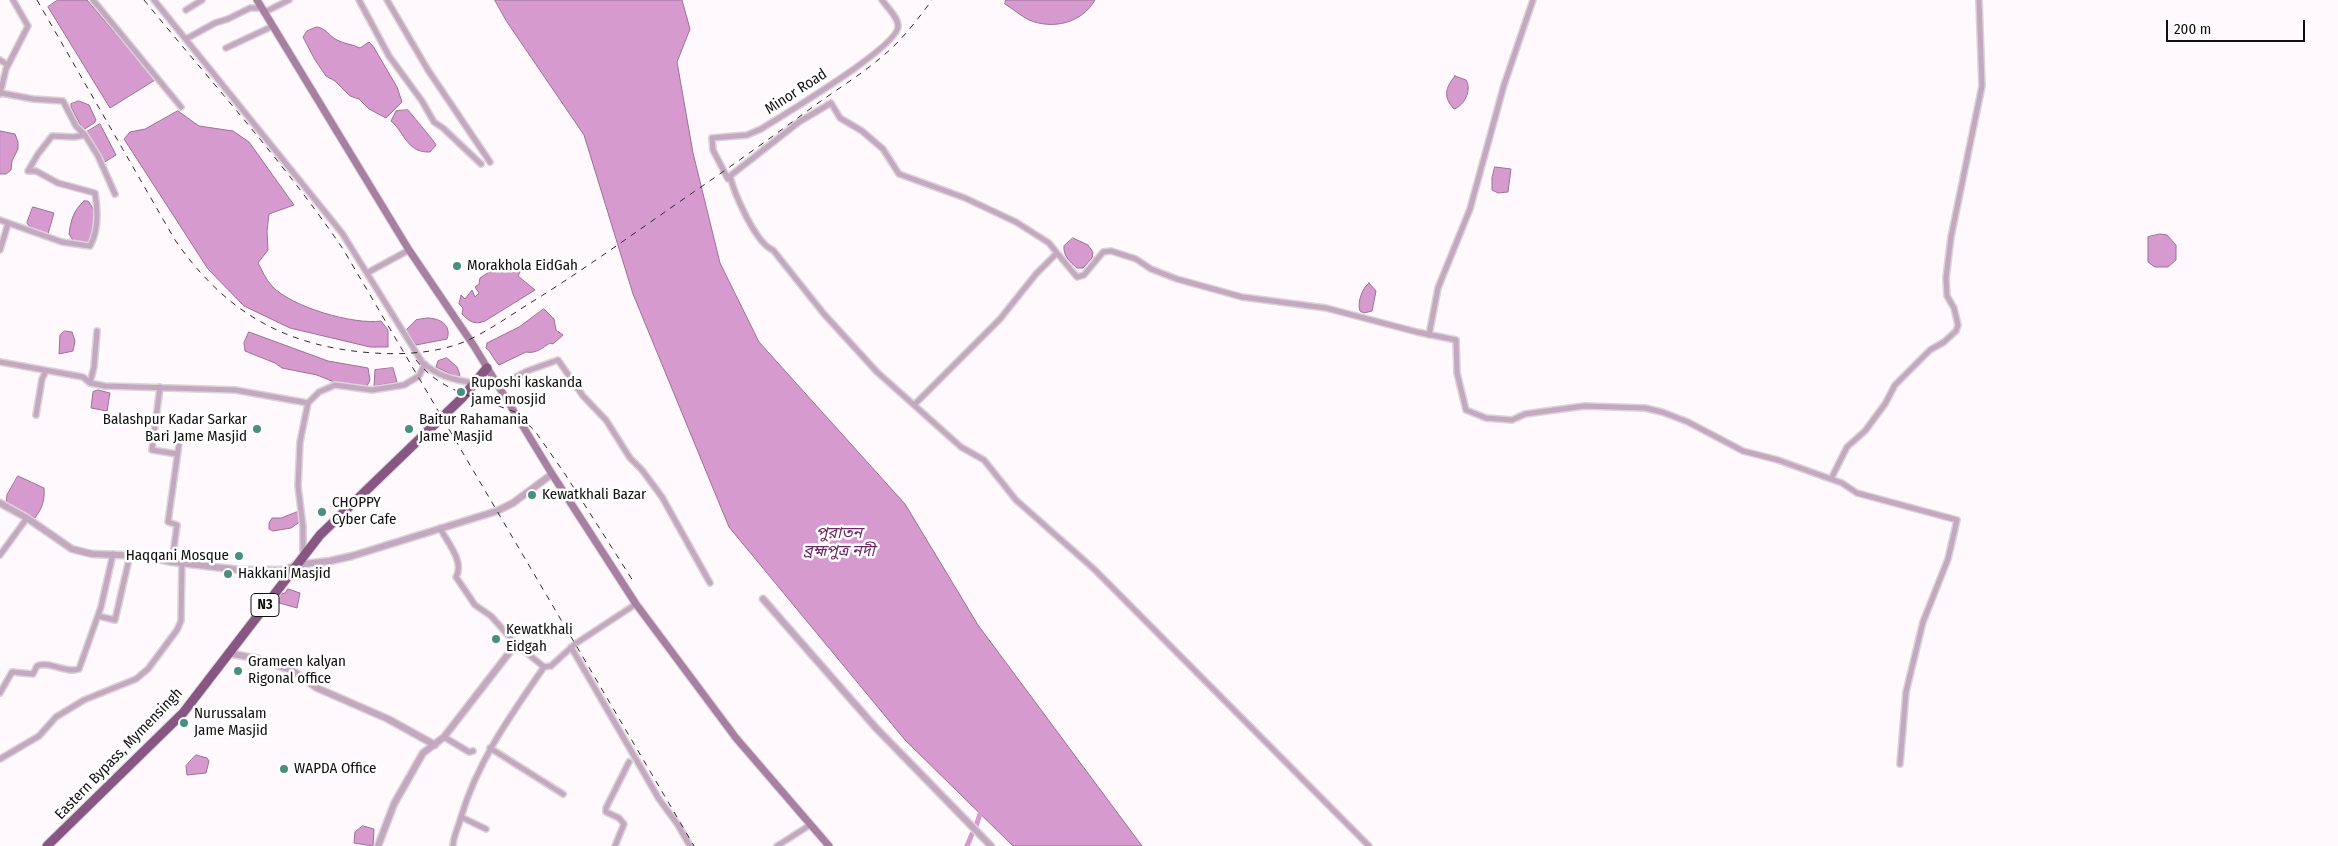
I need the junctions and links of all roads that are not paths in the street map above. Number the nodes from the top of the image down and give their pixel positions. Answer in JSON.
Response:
{"nodes":[{"id":1,"x":14,"y":0,"type":"edge"},
{"id":2,"x":92,"y":0,"type":"edge"},
{"id":3,"x":154,"y":0,"type":"edge"},
{"id":4,"x":202,"y":0,"type":"edge"},
{"id":5,"x":257,"y":0,"type":"edge"},
{"id":6,"x":289,"y":0,"type":"edge"},
{"id":7,"x":360,"y":0,"type":"edge"},
{"id":8,"x":388,"y":0,"type":"edge"},
{"id":9,"x":882,"y":0,"type":"edge"},
{"id":10,"x":1533,"y":0,"type":"edge"},
{"id":11,"x":1979,"y":0,"type":"edge"},
{"id":12,"x":186,"y":10,"type":"dead end"},
{"id":13,"x":263,"y":10,"type":"junction"},
{"id":14,"x":273,"y":26,"type":"junction"},
{"id":15,"x":186,"y":39,"type":"junction"},
{"id":16,"x":226,"y":48,"type":"dead end"},
{"id":17,"x":0,"y":60,"type":"edge"},
{"id":18,"x":8,"y":65,"type":"junction"},
{"id":19,"x":0,"y":92,"type":"edge"},
{"id":20,"x":181,"y":107,"type":"dead end"},
{"id":21,"x":85,"y":135,"type":"junction"},
{"id":22,"x":490,"y":162,"type":"dead end"},
{"id":23,"x":481,"y":164,"type":"dead end"},
{"id":24,"x":733,"y":188,"type":"junction"},
{"id":25,"x":115,"y":194,"type":"dead end"},
{"id":26,"x":0,"y":220,"type":"edge"},
{"id":27,"x":8,"y":224,"type":"junction"},
{"id":28,"x":0,"y":250,"type":"edge"},
{"id":29,"x":410,"y":250,"type":"junction"},
{"id":30,"x":1057,"y":254,"type":"junction"},
{"id":31,"x":367,"y":273,"type":"junction"},
{"id":32,"x":97,"y":331,"type":"dead end"},
{"id":33,"x":1429,"y":335,"type":"junction"},
{"id":34,"x":0,"y":362,"type":"edge"},
{"id":35,"x":425,"y":364,"type":"junction"},
{"id":36,"x":487,"y":368,"type":"junction"},
{"id":37,"x":46,"y":371,"type":"junction"},
{"id":38,"x":90,"y":383,"type":"junction"},
{"id":39,"x":474,"y":383,"type":"junction"},
{"id":40,"x":499,"y":386,"type":"junction"},
{"id":41,"x":160,"y":387,"type":"junction"},
{"id":42,"x":308,"y":403,"type":"junction"},
{"id":43,"x":914,"y":405,"type":"junction"},
{"id":44,"x":36,"y":415,"type":"dead end"},
{"id":45,"x":180,"y":438,"type":"dead end"},
{"id":46,"x":177,"y":454,"type":"junction"},
{"id":47,"x":552,"y":474,"type":"junction"},
{"id":48,"x":1831,"y":479,"type":"junction"},
{"id":49,"x":0,"y":503,"type":"edge"},
{"id":50,"x":27,"y":518,"type":"junction"},
{"id":51,"x":440,"y":528,"type":"junction"},
{"id":52,"x":113,"y":554,"type":"junction"},
{"id":53,"x":130,"y":554,"type":"junction"},
{"id":54,"x":0,"y":556,"type":"edge"},
{"id":55,"x":303,"y":556,"type":"junction"},
{"id":56,"x":172,"y":562,"type":"junction"},
{"id":57,"x":182,"y":563,"type":"junction"},
{"id":58,"x":296,"y":565,"type":"junction"},
{"id":59,"x":710,"y":583,"type":"dead end"},
{"id":60,"x":763,"y":600,"type":"dead end"},
{"id":61,"x":636,"y":604,"type":"junction"},
{"id":62,"x":98,"y":616,"type":"junction"},
{"id":63,"x":516,"y":644,"type":"junction"},
{"id":64,"x":571,"y":647,"type":"junction"},
{"id":65,"x":228,"y":653,"type":"junction"},
{"id":66,"x":544,"y":667,"type":"junction"},
{"id":67,"x":0,"y":693,"type":"edge"},
{"id":68,"x":444,"y":737,"type":"junction"},
{"id":69,"x":435,"y":745,"type":"junction"},
{"id":70,"x":490,"y":748,"type":"junction"},
{"id":71,"x":472,"y":751,"type":"dead end"},
{"id":72,"x":0,"y":759,"type":"edge"},
{"id":73,"x":629,"y":762,"type":"dead end"},
{"id":74,"x":1900,"y":764,"type":"dead end"},
{"id":75,"x":563,"y":794,"type":"dead end"},
{"id":76,"x":461,"y":817,"type":"junction"},
{"id":77,"x":810,"y":825,"type":"junction"},
{"id":78,"x":486,"y":829,"type":"dead end"},
{"id":79,"x":790,"y":838,"type":"junction"},
{"id":80,"x":822,"y":842,"type":"edge"},
{"id":81,"x":48,"y":846,"type":"edge"},
{"id":82,"x":378,"y":846,"type":"edge"},
{"id":83,"x":453,"y":846,"type":"edge"},
{"id":84,"x":615,"y":846,"type":"edge"},
{"id":85,"x":690,"y":846,"type":"edge"},
{"id":86,"x":777,"y":846,"type":"edge"},
{"id":87,"x":789,"y":846,"type":"edge"},
{"id":88,"x":830,"y":846,"type":"edge"},
{"id":89,"x":991,"y":846,"type":"edge"},
{"id":90,"x":1369,"y":846,"type":"edge"}],
"edges":[{"from":1,"to":18,"type":"street"},
{"from":2,"to":20,"type":"street"},
{"from":3,"to":15,"type":"street"},
{"from":4,"to":12,"type":"street"},
{"from":5,"to":13,"type":"main road"},
{"from":6,"to":13,"type":"street"},
{"from":7,"to":23,"type":"street"},
{"from":8,"to":22,"type":"street"},
{"from":9,"to":24,"type":"street","name":"Minor Road"},
{"from":10,"to":33,"type":"street"},
{"from":11,"to":48,"type":"street"},
{"from":13,"to":14,"type":"main road"},
{"from":13,"to":15,"type":"street"},
{"from":14,"to":16,"type":"street"},
{"from":14,"to":29,"type":"main road"},
{"from":15,"to":31,"type":"street"},
{"from":17,"to":18,"type":"street"},
{"from":18,"to":19,"type":"street"},
{"from":19,"to":21,"type":"street"},
{"from":21,"to":25,"type":"street"},
{"from":21,"to":27,"type":"street"},
{"from":24,"to":30,"type":"street"},
{"from":24,"to":43,"type":"street"},
{"from":26,"to":27,"type":"street"},
{"from":27,"to":28,"type":"street"},
{"from":29,"to":31,"type":"street"},
{"from":29,"to":36,"type":"main road"},
{"from":30,"to":33,"type":"street"},
{"from":30,"to":43,"type":"street"},
{"from":31,"to":35,"type":"street"},
{"from":32,"to":38,"type":"street"},
{"from":33,"to":48,"type":"street"},
{"from":34,"to":37,"type":"street"},
{"from":35,"to":39,"type":"street"},
{"from":35,"to":42,"type":"street"},
{"from":36,"to":39,"type":"highway","name":"Eastern Bypass, Mymensingh","number":"N3"},
{"from":36,"to":40,"type":"main road"},
{"from":37,"to":38,"type":"street"},
{"from":37,"to":44,"type":"street"},
{"from":38,"to":41,"type":"street"},
{"from":39,"to":55,"type":"highway","name":"Eastern Bypass, Mymensingh","number":"N3"},
{"from":40,"to":47,"type":"main road"},
{"from":40,"to":59,"type":"street"},
{"from":41,"to":42,"type":"street"},
{"from":41,"to":46,"type":"street"},
{"from":42,"to":55,"type":"street"},
{"from":43,"to":90,"type":"street"},
{"from":45,"to":46,"type":"street"},
{"from":46,"to":56,"type":"street"},
{"from":47,"to":51,"type":"street"},
{"from":47,"to":61,"type":"main road"},
{"from":48,"to":74,"type":"street"},
{"from":49,"to":50,"type":"street"},
{"from":50,"to":52,"type":"street"},
{"from":50,"to":54,"type":"street"},
{"from":51,"to":58,"type":"street"},
{"from":51,"to":63,"type":"street"},
{"from":52,"to":53,"type":"street"},
{"from":52,"to":62,"type":"street"},
{"from":53,"to":56,"type":"street"},
{"from":53,"to":62,"type":"street"},
{"from":55,"to":58,"type":"highway","name":"Eastern Bypass, Mymensingh","number":"N3"},
{"from":56,"to":57,"type":"street"},
{"from":57,"to":58,"type":"street"},
{"from":57,"to":72,"type":"street"},
{"from":58,"to":65,"type":"highway","name":"Eastern Bypass, Mymensingh","number":"N3"},
{"from":60,"to":89,"type":"street"},
{"from":61,"to":64,"type":"street"},
{"from":61,"to":77,"type":"main road"},
{"from":62,"to":67,"type":"street"},
{"from":63,"to":66,"type":"street"},
{"from":63,"to":68,"type":"street"},
{"from":64,"to":66,"type":"street"},
{"from":64,"to":85,"type":"street"},
{"from":65,"to":69,"type":"street"},
{"from":65,"to":81,"type":"highway","name":"Eastern Bypass, Mymensingh","number":"N3"},
{"from":66,"to":70,"type":"street"},
{"from":68,"to":69,"type":"street"},
{"from":68,"to":71,"type":"street"},
{"from":69,"to":82,"type":"street"},
{"from":70,"to":75,"type":"street"},
{"from":70,"to":76,"type":"street"},
{"from":73,"to":84,"type":"street"},
{"from":76,"to":78,"type":"street"},
{"from":76,"to":83,"type":"street"},
{"from":77,"to":79,"type":"street"},
{"from":77,"to":80,"type":"main road"},
{"from":79,"to":86,"type":"street"},
{"from":79,"to":87,"type":"street"},
{"from":80,"to":88,"type":"main road"}]}
